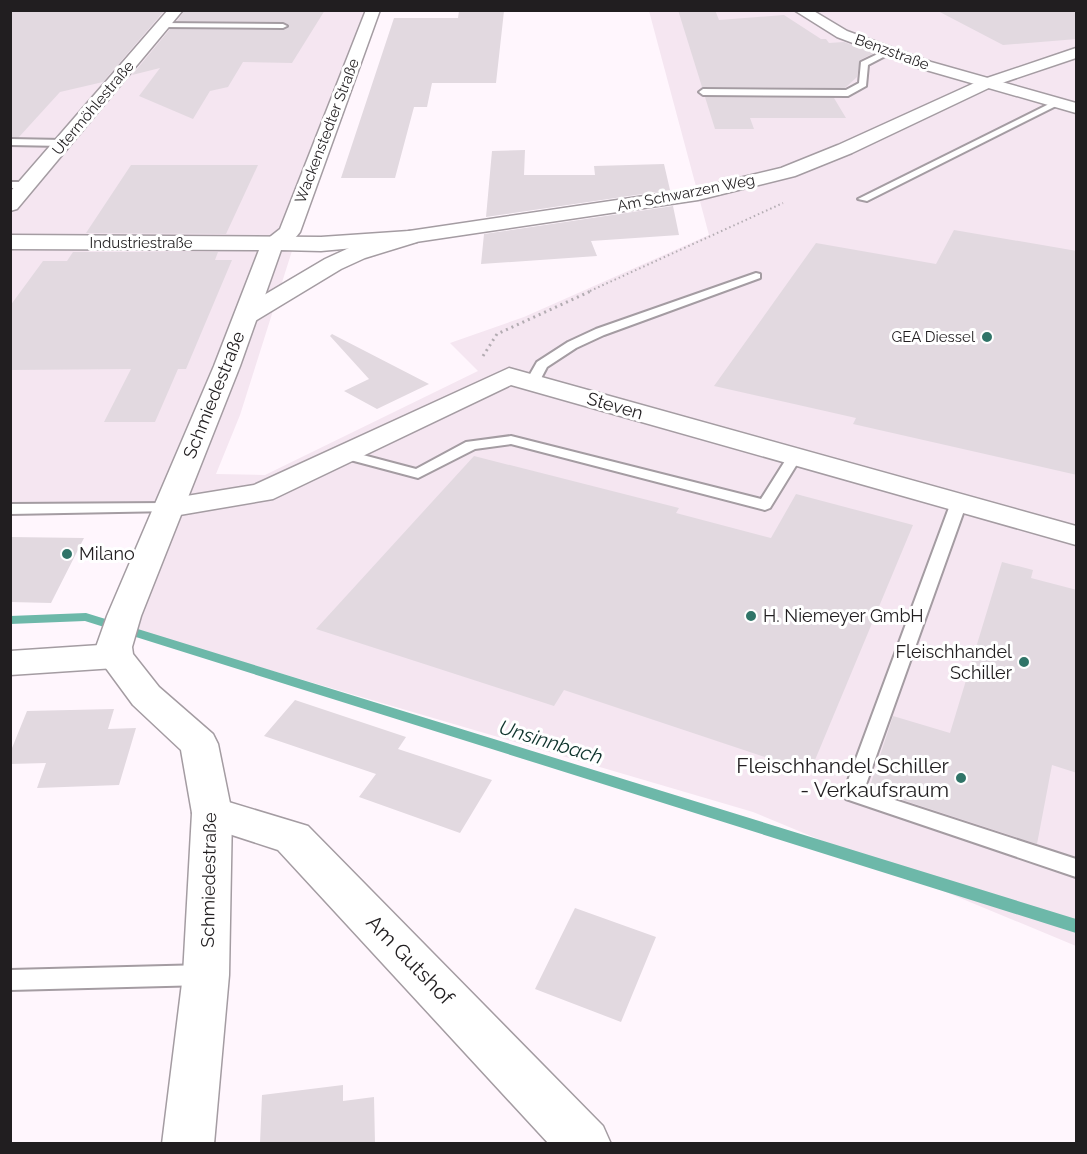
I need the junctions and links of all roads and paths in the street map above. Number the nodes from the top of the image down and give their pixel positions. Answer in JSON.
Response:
{"nodes":[{"id":1,"x":176,"y":10,"type":"edge"},
{"id":2,"x":373,"y":10,"type":"edge"},
{"id":3,"x":801,"y":10,"type":"edge"},
{"id":4,"x":163,"y":26,"type":"junction"},
{"id":5,"x":283,"y":26,"type":"dead end"},
{"id":6,"x":889,"y":52,"type":"junction"},
{"id":7,"x":1077,"y":53,"type":"edge"},
{"id":8,"x":987,"y":83,"type":"junction"},
{"id":9,"x":703,"y":92,"type":"dead end"},
{"id":10,"x":1058,"y":103,"type":"junction"},
{"id":11,"x":1077,"y":108,"type":"edge"},
{"id":12,"x":10,"y":142,"type":"edge"},
{"id":13,"x":63,"y":143,"type":"junction"},
{"id":14,"x":19,"y":185,"type":"edge"},
{"id":15,"x":792,"y":199,"type":"dead end"},
{"id":16,"x":863,"y":199,"type":"dead end"},
{"id":17,"x":10,"y":205,"type":"edge"},
{"id":18,"x":409,"y":237,"type":"junction"},
{"id":19,"x":10,"y":242,"type":"edge"},
{"id":20,"x":272,"y":243,"type":"junction"},
{"id":21,"x":756,"y":276,"type":"dead end"},
{"id":22,"x":246,"y":316,"type":"junction"},
{"id":23,"x":480,"y":362,"type":"dead end"},
{"id":24,"x":532,"y":383,"type":"junction"},
{"id":25,"x":344,"y":454,"type":"junction"},
{"id":26,"x":795,"y":456,"type":"junction"},
{"id":27,"x":958,"y":505,"type":"junction"},
{"id":28,"x":168,"y":508,"type":"junction"},
{"id":29,"x":10,"y":509,"type":"edge"},
{"id":30,"x":1077,"y":536,"type":"edge"},
{"id":31,"x":118,"y":640,"type":"junction"},
{"id":32,"x":10,"y":663,"type":"edge"},
{"id":33,"x":212,"y":813,"type":"junction"},
{"id":34,"x":1077,"y":868,"type":"edge"},
{"id":35,"x":206,"y":975,"type":"junction"},
{"id":36,"x":10,"y":980,"type":"edge"},
{"id":37,"x":188,"y":1143,"type":"edge"},
{"id":38,"x":585,"y":1143,"type":"edge"}],
"edges":[{"from":1,"to":4,"type":"street","name":"Utermöhlestraße"},
{"from":2,"to":20,"type":"street","name":"Wackenstedter Straße"},
{"from":3,"to":6,"type":"street","name":"Benzstraße"},
{"from":4,"to":5,"type":"lane"},
{"from":4,"to":13,"type":"street","name":"Utermöhlestraße"},
{"from":6,"to":8,"type":"street","name":"Benzstraße"},
{"from":6,"to":9,"type":"lane"},
{"from":7,"to":8,"type":"street","name":"Am Schwarzen Weg"},
{"from":8,"to":10,"type":"street","name":"Benzstraße"},
{"from":8,"to":18,"type":"street","name":"Am Schwarzen Weg"},
{"from":10,"to":11,"type":"street","name":"Benzstraße"},
{"from":10,"to":16,"type":"lane"},
{"from":12,"to":13,"type":"lane"},
{"from":13,"to":14,"type":"street","name":"Utermöhlestraße"},
{"from":14,"to":17,"type":"street","name":"Utermöhlestraße"},
{"from":15,"to":23,"type":"path"},
{"from":18,"to":20,"type":"street","name":"Am Schwarzen Weg"},
{"from":18,"to":22,"type":"street","name":"Schmiedestraße"},
{"from":19,"to":20,"type":"street","name":"Industriestraße"},
{"from":20,"to":22,"type":"street","name":"Schmiedestraße"},
{"from":21,"to":24,"type":"lane"},
{"from":22,"to":28,"type":"street","name":"Schmiedestraße"},
{"from":24,"to":25,"type":"street","name":"Steven"},
{"from":24,"to":26,"type":"street","name":"Steven"},
{"from":25,"to":26,"type":"lane"},
{"from":25,"to":28,"type":"street","name":"Steven"},
{"from":26,"to":27,"type":"street","name":"Steven"},
{"from":27,"to":30,"type":"street","name":"Steven"},
{"from":27,"to":34,"type":"lane"},
{"from":28,"to":29,"type":"lane"},
{"from":28,"to":31,"type":"street","name":"Schmiedestraße"},
{"from":31,"to":32,"type":"street"},
{"from":31,"to":33,"type":"street","name":"Schmiedestraße"},
{"from":33,"to":35,"type":"street","name":"Schmiedestraße"},
{"from":33,"to":38,"type":"street","name":"Am Gutshof"},
{"from":35,"to":36,"type":"lane"},
{"from":35,"to":37,"type":"street","name":"Schmiedestraße"}]}
